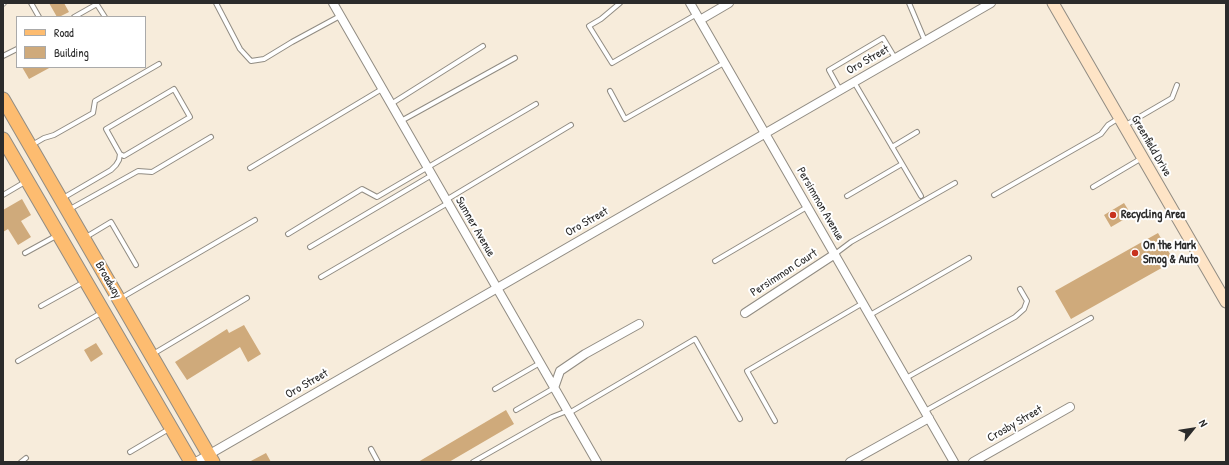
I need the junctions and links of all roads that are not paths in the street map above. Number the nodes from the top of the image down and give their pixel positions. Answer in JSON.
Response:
{"nodes":[{"id":1,"x":31,"y":3,"type":"edge"},
{"id":2,"x":216,"y":3,"type":"edge"},
{"id":3,"x":333,"y":3,"type":"edge"},
{"id":4,"x":620,"y":3,"type":"edge"},
{"id":5,"x":690,"y":3,"type":"edge"},
{"id":6,"x":729,"y":3,"type":"edge"},
{"id":7,"x":909,"y":3,"type":"edge"},
{"id":8,"x":991,"y":3,"type":"edge"},
{"id":9,"x":1053,"y":3,"type":"edge"},
{"id":10,"x":97,"y":4,"type":"edge"},
{"id":11,"x":38,"y":16,"type":"edge"},
{"id":12,"x":76,"y":16,"type":"edge"},
{"id":13,"x":104,"y":16,"type":"edge"},
{"id":14,"x":340,"y":16,"type":"junction"},
{"id":15,"x":698,"y":17,"type":"junction"},
{"id":16,"x":925,"y":41,"type":"junction"},
{"id":17,"x":484,"y":46,"type":"dead end"},
{"id":18,"x":16,"y":49,"type":"edge"},
{"id":19,"x":3,"y":56,"type":"edge"},
{"id":20,"x":515,"y":58,"type":"dead end"},
{"id":21,"x":895,"y":58,"type":"junction"},
{"id":22,"x":725,"y":63,"type":"junction"},
{"id":23,"x":158,"y":64,"type":"dead end"},
{"id":24,"x":854,"y":82,"type":"junction"},
{"id":25,"x":1177,"y":85,"type":"dead end"},
{"id":26,"x":382,"y":89,"type":"junction"},
{"id":27,"x":840,"y":90,"type":"junction"},
{"id":28,"x":610,"y":91,"type":"dead end"},
{"id":29,"x":3,"y":99,"type":"edge"},
{"id":30,"x":391,"y":104,"type":"junction"},
{"id":31,"x":536,"y":104,"type":"dead end"},
{"id":32,"x":400,"y":121,"type":"junction"},
{"id":33,"x":1122,"y":122,"type":"junction"},
{"id":34,"x":571,"y":125,"type":"dead end"},
{"id":35,"x":917,"y":132,"type":"dead end"},
{"id":36,"x":765,"y":133,"type":"junction"},
{"id":37,"x":211,"y":137,"type":"dead end"},
{"id":38,"x":30,"y":146,"type":"junction"},
{"id":39,"x":892,"y":147,"type":"junction"},
{"id":40,"x":5,"y":148,"type":"edge"},
{"id":41,"x":120,"y":154,"type":"junction"},
{"id":42,"x":1143,"y":158,"type":"junction"},
{"id":43,"x":902,"y":164,"type":"junction"},
{"id":44,"x":427,"y":167,"type":"junction"},
{"id":45,"x":250,"y":168,"type":"dead end"},
{"id":46,"x":432,"y":175,"type":"junction"},
{"id":47,"x":27,"y":181,"type":"junction"},
{"id":48,"x":955,"y":183,"type":"dead end"},
{"id":49,"x":1093,"y":187,"type":"dead end"},
{"id":50,"x":3,"y":195,"type":"edge"},
{"id":51,"x":994,"y":195,"type":"dead end"},
{"id":52,"x":847,"y":196,"type":"dead end"},
{"id":53,"x":921,"y":196,"type":"dead end"},
{"id":54,"x":61,"y":199,"type":"junction"},
{"id":55,"x":447,"y":202,"type":"junction"},
{"id":56,"x":808,"y":207,"type":"junction"},
{"id":57,"x":68,"y":210,"type":"junction"},
{"id":58,"x":255,"y":220,"type":"dead end"},
{"id":59,"x":58,"y":234,"type":"junction"},
{"id":60,"x":288,"y":234,"type":"dead end"},
{"id":61,"x":84,"y":238,"type":"junction"},
{"id":62,"x":310,"y":247,"type":"dead end"},
{"id":63,"x":25,"y":253,"type":"dead end"},
{"id":64,"x":835,"y":254,"type":"junction"},
{"id":65,"x":969,"y":258,"type":"dead end"},
{"id":66,"x":715,"y":261,"type":"dead end"},
{"id":67,"x":136,"y":265,"type":"dead end"},
{"id":68,"x":321,"y":277,"type":"dead end"},
{"id":69,"x":86,"y":281,"type":"junction"},
{"id":70,"x":497,"y":288,"type":"junction"},
{"id":71,"x":1020,"y":289,"type":"dead end"},
{"id":72,"x":247,"y":298,"type":"dead end"},
{"id":73,"x":119,"y":299,"type":"junction"},
{"id":74,"x":1226,"y":302,"type":"edge"},
{"id":75,"x":863,"y":303,"type":"junction"},
{"id":76,"x":41,"y":306,"type":"dead end"},
{"id":77,"x":103,"y":312,"type":"junction"},
{"id":78,"x":745,"y":313,"type":"dead end"},
{"id":79,"x":870,"y":315,"type":"junction"},
{"id":80,"x":1091,"y":318,"type":"dead end"},
{"id":81,"x":639,"y":324,"type":"dead end"},
{"id":82,"x":151,"y":355,"type":"junction"},
{"id":83,"x":18,"y":361,"type":"dead end"},
{"id":84,"x":540,"y":363,"type":"junction"},
{"id":85,"x":906,"y":378,"type":"junction"},
{"id":86,"x":554,"y":388,"type":"junction"},
{"id":87,"x":495,"y":389,"type":"dead end"},
{"id":88,"x":1070,"y":407,"type":"dead end"},
{"id":89,"x":516,"y":410,"type":"dead end"},
{"id":90,"x":568,"y":412,"type":"junction"},
{"id":91,"x":927,"y":414,"type":"junction"},
{"id":92,"x":740,"y":419,"type":"dead end"},
{"id":93,"x":775,"y":421,"type":"dead end"},
{"id":94,"x":171,"y":428,"type":"junction"},
{"id":95,"x":371,"y":449,"type":"dead end"},
{"id":96,"x":130,"y":452,"type":"dead end"},
{"id":97,"x":26,"y":458,"type":"dead end"},
{"id":98,"x":211,"y":458,"type":"edge"},
{"id":99,"x":21,"y":462,"type":"edge"},
{"id":100,"x":191,"y":462,"type":"edge"},
{"id":101,"x":196,"y":462,"type":"edge"},
{"id":102,"x":378,"y":462,"type":"edge"},
{"id":103,"x":473,"y":462,"type":"edge"},
{"id":104,"x":597,"y":462,"type":"edge"},
{"id":105,"x":850,"y":462,"type":"edge"},
{"id":106,"x":954,"y":462,"type":"edge"},
{"id":107,"x":973,"y":462,"type":"edge"}],
"edges":[{"from":1,"to":11,"type":"lane"},
{"from":2,"to":14,"type":"lane"},
{"from":3,"to":14,"type":"street","name":"Sumner Avenue"},
{"from":4,"to":15,"type":"lane"},
{"from":5,"to":15,"type":"street","name":"Persimmon Avenue"},
{"from":6,"to":15,"type":"street"},
{"from":7,"to":16,"type":"lane"},
{"from":8,"to":16,"type":"street","name":"Oro Street"},
{"from":9,"to":33,"type":"main road","name":"Greenfield Drive"},
{"from":10,"to":12,"type":"lane"},
{"from":10,"to":13,"type":"lane"},
{"from":14,"to":26,"type":"street","name":"Sumner Avenue"},
{"from":15,"to":22,"type":"street","name":"Persimmon Avenue"},
{"from":16,"to":21,"type":"street","name":"Oro Street"},
{"from":17,"to":30,"type":"lane"},
{"from":18,"to":19,"type":"lane"},
{"from":20,"to":32,"type":"lane"},
{"from":21,"to":24,"type":"street","name":"Oro Street"},
{"from":21,"to":27,"type":"lane"},
{"from":22,"to":28,"type":"lane"},
{"from":22,"to":36,"type":"street","name":"Persimmon Avenue"},
{"from":23,"to":38,"type":"lane"},
{"from":24,"to":27,"type":"street","name":"Oro Street"},
{"from":24,"to":39,"type":"lane"},
{"from":25,"to":33,"type":"lane"},
{"from":26,"to":30,"type":"street","name":"Sumner Avenue"},
{"from":26,"to":45,"type":"lane"},
{"from":27,"to":36,"type":"street","name":"Oro Street"},
{"from":29,"to":38,"type":"main road","name":"Broadway"},
{"from":30,"to":32,"type":"street","name":"Sumner Avenue"},
{"from":31,"to":44,"type":"lane"},
{"from":32,"to":44,"type":"street","name":"Sumner Avenue"},
{"from":33,"to":42,"type":"main road","name":"Greenfield Drive"},
{"from":33,"to":51,"type":"lane"},
{"from":34,"to":55,"type":"lane"},
{"from":35,"to":39,"type":"lane"},
{"from":36,"to":56,"type":"street","name":"Persimmon Avenue"},
{"from":36,"to":70,"type":"street","name":"Oro Street"},
{"from":37,"to":57,"type":"lane"},
{"from":38,"to":54,"type":"main road","name":"Broadway"},
{"from":39,"to":43,"type":"lane"},
{"from":40,"to":47,"type":"main road","name":"Broadway"},
{"from":41,"to":41,"type":"lane"},
{"from":41,"to":54,"type":"lane"},
{"from":42,"to":49,"type":"lane"},
{"from":42,"to":74,"type":"main road","name":"Greenfield Drive"},
{"from":43,"to":52,"type":"lane"},
{"from":43,"to":53,"type":"lane"},
{"from":44,"to":46,"type":"street","name":"Sumner Avenue"},
{"from":44,"to":60,"type":"lane"},
{"from":46,"to":55,"type":"street","name":"Sumner Avenue"},
{"from":46,"to":62,"type":"lane"},
{"from":47,"to":50,"type":"lane"},
{"from":47,"to":59,"type":"main road","name":"Broadway"},
{"from":48,"to":64,"type":"lane"},
{"from":54,"to":57,"type":"main road","name":"Broadway"},
{"from":55,"to":68,"type":"lane"},
{"from":55,"to":70,"type":"street","name":"Sumner Avenue"},
{"from":56,"to":64,"type":"street","name":"Persimmon Avenue"},
{"from":56,"to":66,"type":"lane"},
{"from":57,"to":61,"type":"main road","name":"Broadway"},
{"from":58,"to":73,"type":"lane"},
{"from":59,"to":63,"type":"lane"},
{"from":59,"to":69,"type":"main road","name":"Broadway"},
{"from":61,"to":67,"type":"lane"},
{"from":61,"to":73,"type":"main road","name":"Broadway"},
{"from":64,"to":75,"type":"street","name":"Persimmon Avenue"},
{"from":64,"to":78,"type":"street","name":"Persimmon Court"},
{"from":65,"to":79,"type":"lane"},
{"from":69,"to":76,"type":"lane"},
{"from":69,"to":77,"type":"main road","name":"Broadway"},
{"from":70,"to":84,"type":"street","name":"Sumner Avenue"},
{"from":70,"to":98,"type":"street","name":"Oro Street"},
{"from":71,"to":85,"type":"lane"},
{"from":72,"to":82,"type":"lane"},
{"from":73,"to":82,"type":"main road","name":"Broadway"},
{"from":75,"to":79,"type":"street","name":"Persimmon Avenue"},
{"from":75,"to":93,"type":"lane"},
{"from":77,"to":83,"type":"lane"},
{"from":77,"to":94,"type":"main road","name":"Broadway"},
{"from":79,"to":85,"type":"street","name":"Persimmon Avenue"},
{"from":80,"to":91,"type":"lane"},
{"from":81,"to":86,"type":"street"},
{"from":82,"to":98,"type":"main road","name":"Broadway"},
{"from":84,"to":86,"type":"street","name":"Sumner Avenue"},
{"from":84,"to":87,"type":"lane"},
{"from":85,"to":91,"type":"street","name":"Persimmon Avenue"},
{"from":86,"to":89,"type":"lane"},
{"from":86,"to":90,"type":"street","name":"Sumner Avenue"},
{"from":88,"to":107,"type":"street","name":"Crosby Street"},
{"from":90,"to":92,"type":"lane"},
{"from":90,"to":103,"type":"lane"},
{"from":90,"to":104,"type":"street","name":"Sumner Avenue"},
{"from":91,"to":105,"type":"street"},
{"from":91,"to":106,"type":"street","name":"Persimmon Avenue"},
{"from":94,"to":96,"type":"lane"},
{"from":94,"to":100,"type":"main road","name":"Broadway"},
{"from":95,"to":102,"type":"lane"},
{"from":97,"to":99,"type":"lane"},
{"from":98,"to":101,"type":"street","name":"Oro Street"}]}
